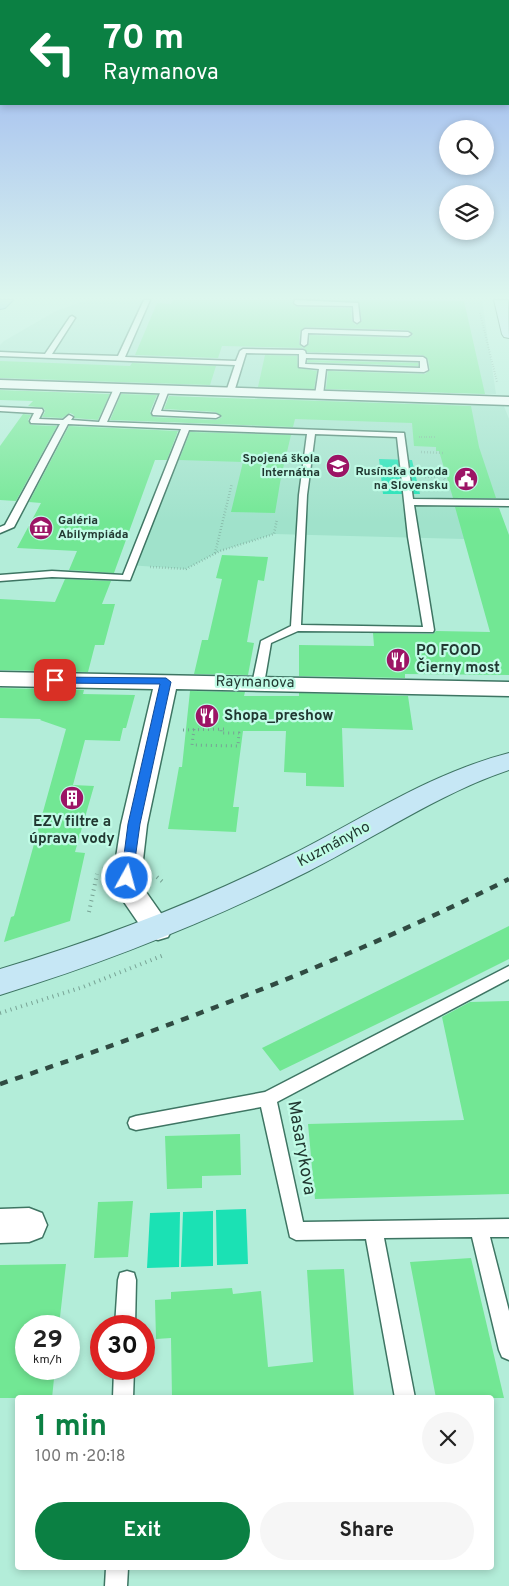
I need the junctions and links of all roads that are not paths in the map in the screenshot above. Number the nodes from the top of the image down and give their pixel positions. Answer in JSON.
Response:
{"nodes":[{"id":1,"x":236,"y":374,"type":"edge"},
{"id":2,"x":322,"y":374,"type":"edge"},
{"id":3,"x":0,"y":384,"type":"edge"},
{"id":4,"x":118,"y":388,"type":"junction"},
{"id":5,"x":166,"y":390,"type":"junction"},
{"id":6,"x":230,"y":392,"type":"junction"},
{"id":7,"x":319,"y":395,"type":"junction"},
{"id":8,"x":506,"y":401,"type":"edge"},
{"id":9,"x":0,"y":409,"type":"edge"},
{"id":10,"x":216,"y":416,"type":"dead end"},
{"id":11,"x":68,"y":418,"type":"junction"},
{"id":12,"x":102,"y":424,"type":"junction"},
{"id":13,"x":186,"y":427,"type":"junction"},
{"id":14,"x":311,"y":432,"type":"junction"},
{"id":15,"x":409,"y":502,"type":"junction"},
{"id":16,"x":509,"y":503,"type":"edge"},
{"id":17,"x":0,"y":530,"type":"edge"},
{"id":18,"x":0,"y":578,"type":"edge"},
{"id":19,"x":296,"y":628,"type":"junction"},
{"id":20,"x":0,"y":679,"type":"edge"},
{"id":21,"x":166,"y":682,"type":"junction"},
{"id":22,"x":258,"y":684,"type":"junction"},
{"id":23,"x":509,"y":688,"type":"edge"},
{"id":24,"x":509,"y":761,"type":"edge"},
{"id":25,"x":158,"y":929,"type":"junction"},
{"id":26,"x":509,"y":972,"type":"edge"},
{"id":27,"x":0,"y":982,"type":"edge"},
{"id":28,"x":268,"y":1099,"type":"junction"},
{"id":29,"x":136,"y":1123,"type":"dead end"},
{"id":30,"x":509,"y":1228,"type":"edge"},
{"id":31,"x":479,"y":1229,"type":"junction"},
{"id":32,"x":373,"y":1230,"type":"junction"},
{"id":33,"x":127,"y":1280,"type":"dead end"},
{"id":34,"x":125,"y":1315,"type":"edge"},
{"id":35,"x":509,"y":1350,"type":"edge"},
{"id":36,"x":124,"y":1380,"type":"edge"},
{"id":37,"x":123,"y":1395,"type":"edge"},
{"id":38,"x":404,"y":1395,"type":"edge"},
{"id":39,"x":117,"y":1570,"type":"edge"},
{"id":40,"x":116,"y":1586,"type":"edge"}],
"edges":[{"from":1,"to":6,"type":"lane"},
{"from":2,"to":7,"type":"lane"},
{"from":3,"to":4,"type":"street"},
{"from":4,"to":5,"type":"street"},
{"from":4,"to":12,"type":"lane"},
{"from":5,"to":6,"type":"street"},
{"from":5,"to":10,"type":"lane"},
{"from":6,"to":7,"type":"street"},
{"from":7,"to":8,"type":"street"},
{"from":9,"to":11,"type":"lane"},
{"from":11,"to":12,"type":"lane"},
{"from":11,"to":17,"type":"lane"},
{"from":12,"to":13,"type":"lane"},
{"from":13,"to":14,"type":"lane"},
{"from":13,"to":18,"type":"lane"},
{"from":14,"to":15,"type":"lane"},
{"from":14,"to":19,"type":"lane"},
{"from":15,"to":16,"type":"lane"},
{"from":15,"to":19,"type":"lane"},
{"from":19,"to":22,"type":"lane"},
{"from":20,"to":21,"type":"street","name":"Raymanova"},
{"from":21,"to":22,"type":"street","name":"Raymanova"},
{"from":21,"to":25,"type":"street"},
{"from":22,"to":23,"type":"street","name":"Raymanova"},
{"from":24,"to":25,"type":"street","name":"Kuzmányho"},
{"from":25,"to":27,"type":"street","name":"Kuzmányho"},
{"from":26,"to":28,"type":"lane","name":"Masarykova"},
{"from":28,"to":29,"type":"lane"},
{"from":28,"to":32,"type":"lane","name":"Masarykova"},
{"from":30,"to":31,"type":"lane","name":"Masarykova"},
{"from":31,"to":32,"type":"lane","name":"Masarykova"},
{"from":31,"to":35,"type":"lane"},
{"from":32,"to":38,"type":"lane"},
{"from":33,"to":34,"type":"lane"},
{"from":36,"to":37,"type":"lane"},
{"from":39,"to":40,"type":"lane"}]}
